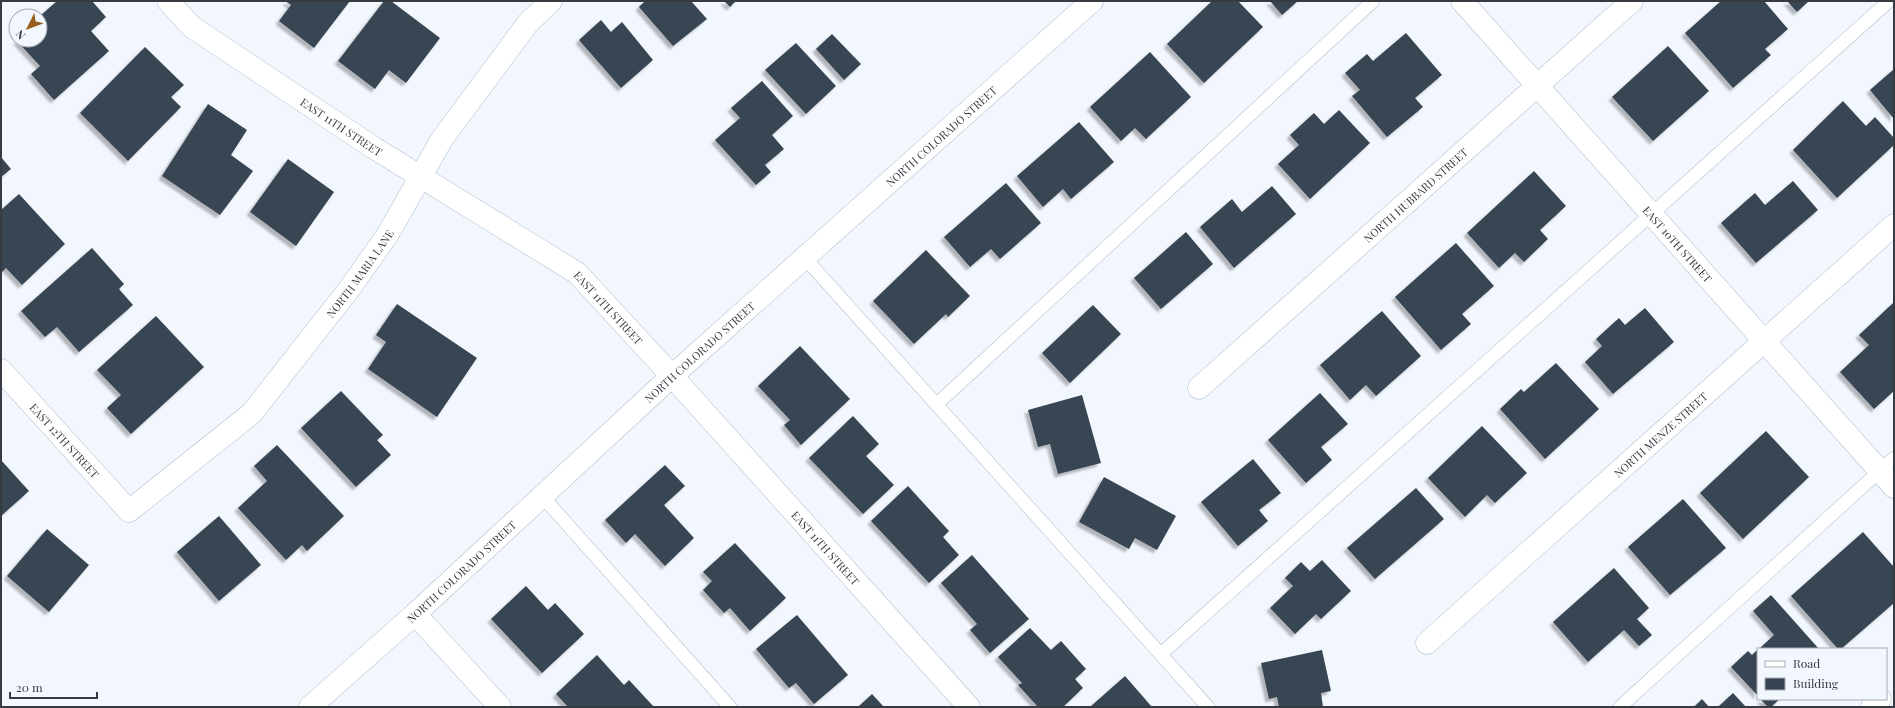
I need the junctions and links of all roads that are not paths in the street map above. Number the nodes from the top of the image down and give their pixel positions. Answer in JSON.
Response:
{"nodes":[{"id":1,"x":168,"y":1,"type":"edge"},
{"id":2,"x":551,"y":1,"type":"edge"},
{"id":3,"x":1092,"y":1,"type":"edge"},
{"id":4,"x":1373,"y":1,"type":"edge"},
{"id":5,"x":1462,"y":1,"type":"edge"},
{"id":6,"x":1632,"y":1,"type":"edge"},
{"id":7,"x":1890,"y":1,"type":"edge"},
{"id":8,"x":1538,"y":86,"type":"junction"},
{"id":9,"x":421,"y":177,"type":"junction"},
{"id":10,"x":1652,"y":215,"type":"junction"},
{"id":11,"x":1894,"y":225,"type":"edge"},
{"id":12,"x":804,"y":258,"type":"junction"},
{"id":13,"x":1764,"y":341,"type":"junction"},
{"id":14,"x":1,"y":370,"type":"edge"},
{"id":15,"x":672,"y":376,"type":"junction"},
{"id":16,"x":1199,"y":388,"type":"dead end"},
{"id":17,"x":937,"y":404,"type":"junction"},
{"id":18,"x":1887,"y":464,"type":"edge"},
{"id":19,"x":1894,"y":487,"type":"edge"},
{"id":20,"x":542,"y":496,"type":"junction"},
{"id":21,"x":129,"y":511,"type":"joint"},
{"id":22,"x":415,"y":614,"type":"junction"},
{"id":23,"x":1427,"y":643,"type":"dead end"},
{"id":24,"x":1161,"y":654,"type":"junction"},
{"id":25,"x":310,"y":707,"type":"edge"},
{"id":26,"x":500,"y":707,"type":"edge"},
{"id":27,"x":730,"y":707,"type":"edge"},
{"id":28,"x":968,"y":707,"type":"edge"},
{"id":29,"x":1208,"y":707,"type":"edge"},
{"id":30,"x":1620,"y":707,"type":"edge"}],
"edges":[{"from":1,"to":9,"type":"street","name":"EAST 11TH STREET"},
{"from":2,"to":9,"type":"street","name":"NORTH MARIA LANE"},
{"from":3,"to":12,"type":"street","name":"NORTH COLORADO STREET"},
{"from":4,"to":17,"type":"lane"},
{"from":5,"to":8,"type":"street","name":"EAST 10TH STREET"},
{"from":6,"to":8,"type":"street","name":"NORTH HUBBARD STREET"},
{"from":7,"to":10,"type":"lane"},
{"from":8,"to":10,"type":"street","name":"EAST 10TH STREET"},
{"from":8,"to":16,"type":"street","name":"NORTH HUBBARD STREET"},
{"from":9,"to":15,"type":"street","name":"EAST 11TH STREET"},
{"from":9,"to":21,"type":"street","name":"NORTH MARIA LANE"},
{"from":10,"to":13,"type":"street","name":"EAST 10TH STREET"},
{"from":10,"to":24,"type":"lane"},
{"from":11,"to":13,"type":"street","name":"NORTH MENZE STREET"},
{"from":12,"to":15,"type":"street","name":"NORTH COLORADO STREET"},
{"from":12,"to":17,"type":"lane"},
{"from":13,"to":18,"type":"street","name":"EAST 10TH STREET"},
{"from":13,"to":23,"type":"street","name":"NORTH MENZE STREET"},
{"from":14,"to":21,"type":"street","name":"EAST 12TH STREET"},
{"from":15,"to":20,"type":"street","name":"NORTH COLORADO STREET"},
{"from":15,"to":28,"type":"street","name":"EAST 11TH STREET"},
{"from":17,"to":24,"type":"lane"},
{"from":18,"to":19,"type":"street","name":"EAST 10TH STREET"},
{"from":18,"to":30,"type":"lane"},
{"from":20,"to":22,"type":"street","name":"NORTH COLORADO STREET"},
{"from":20,"to":27,"type":"lane"},
{"from":22,"to":25,"type":"street","name":"NORTH COLORADO STREET"},
{"from":22,"to":26,"type":"street"},
{"from":24,"to":29,"type":"lane"}]}
